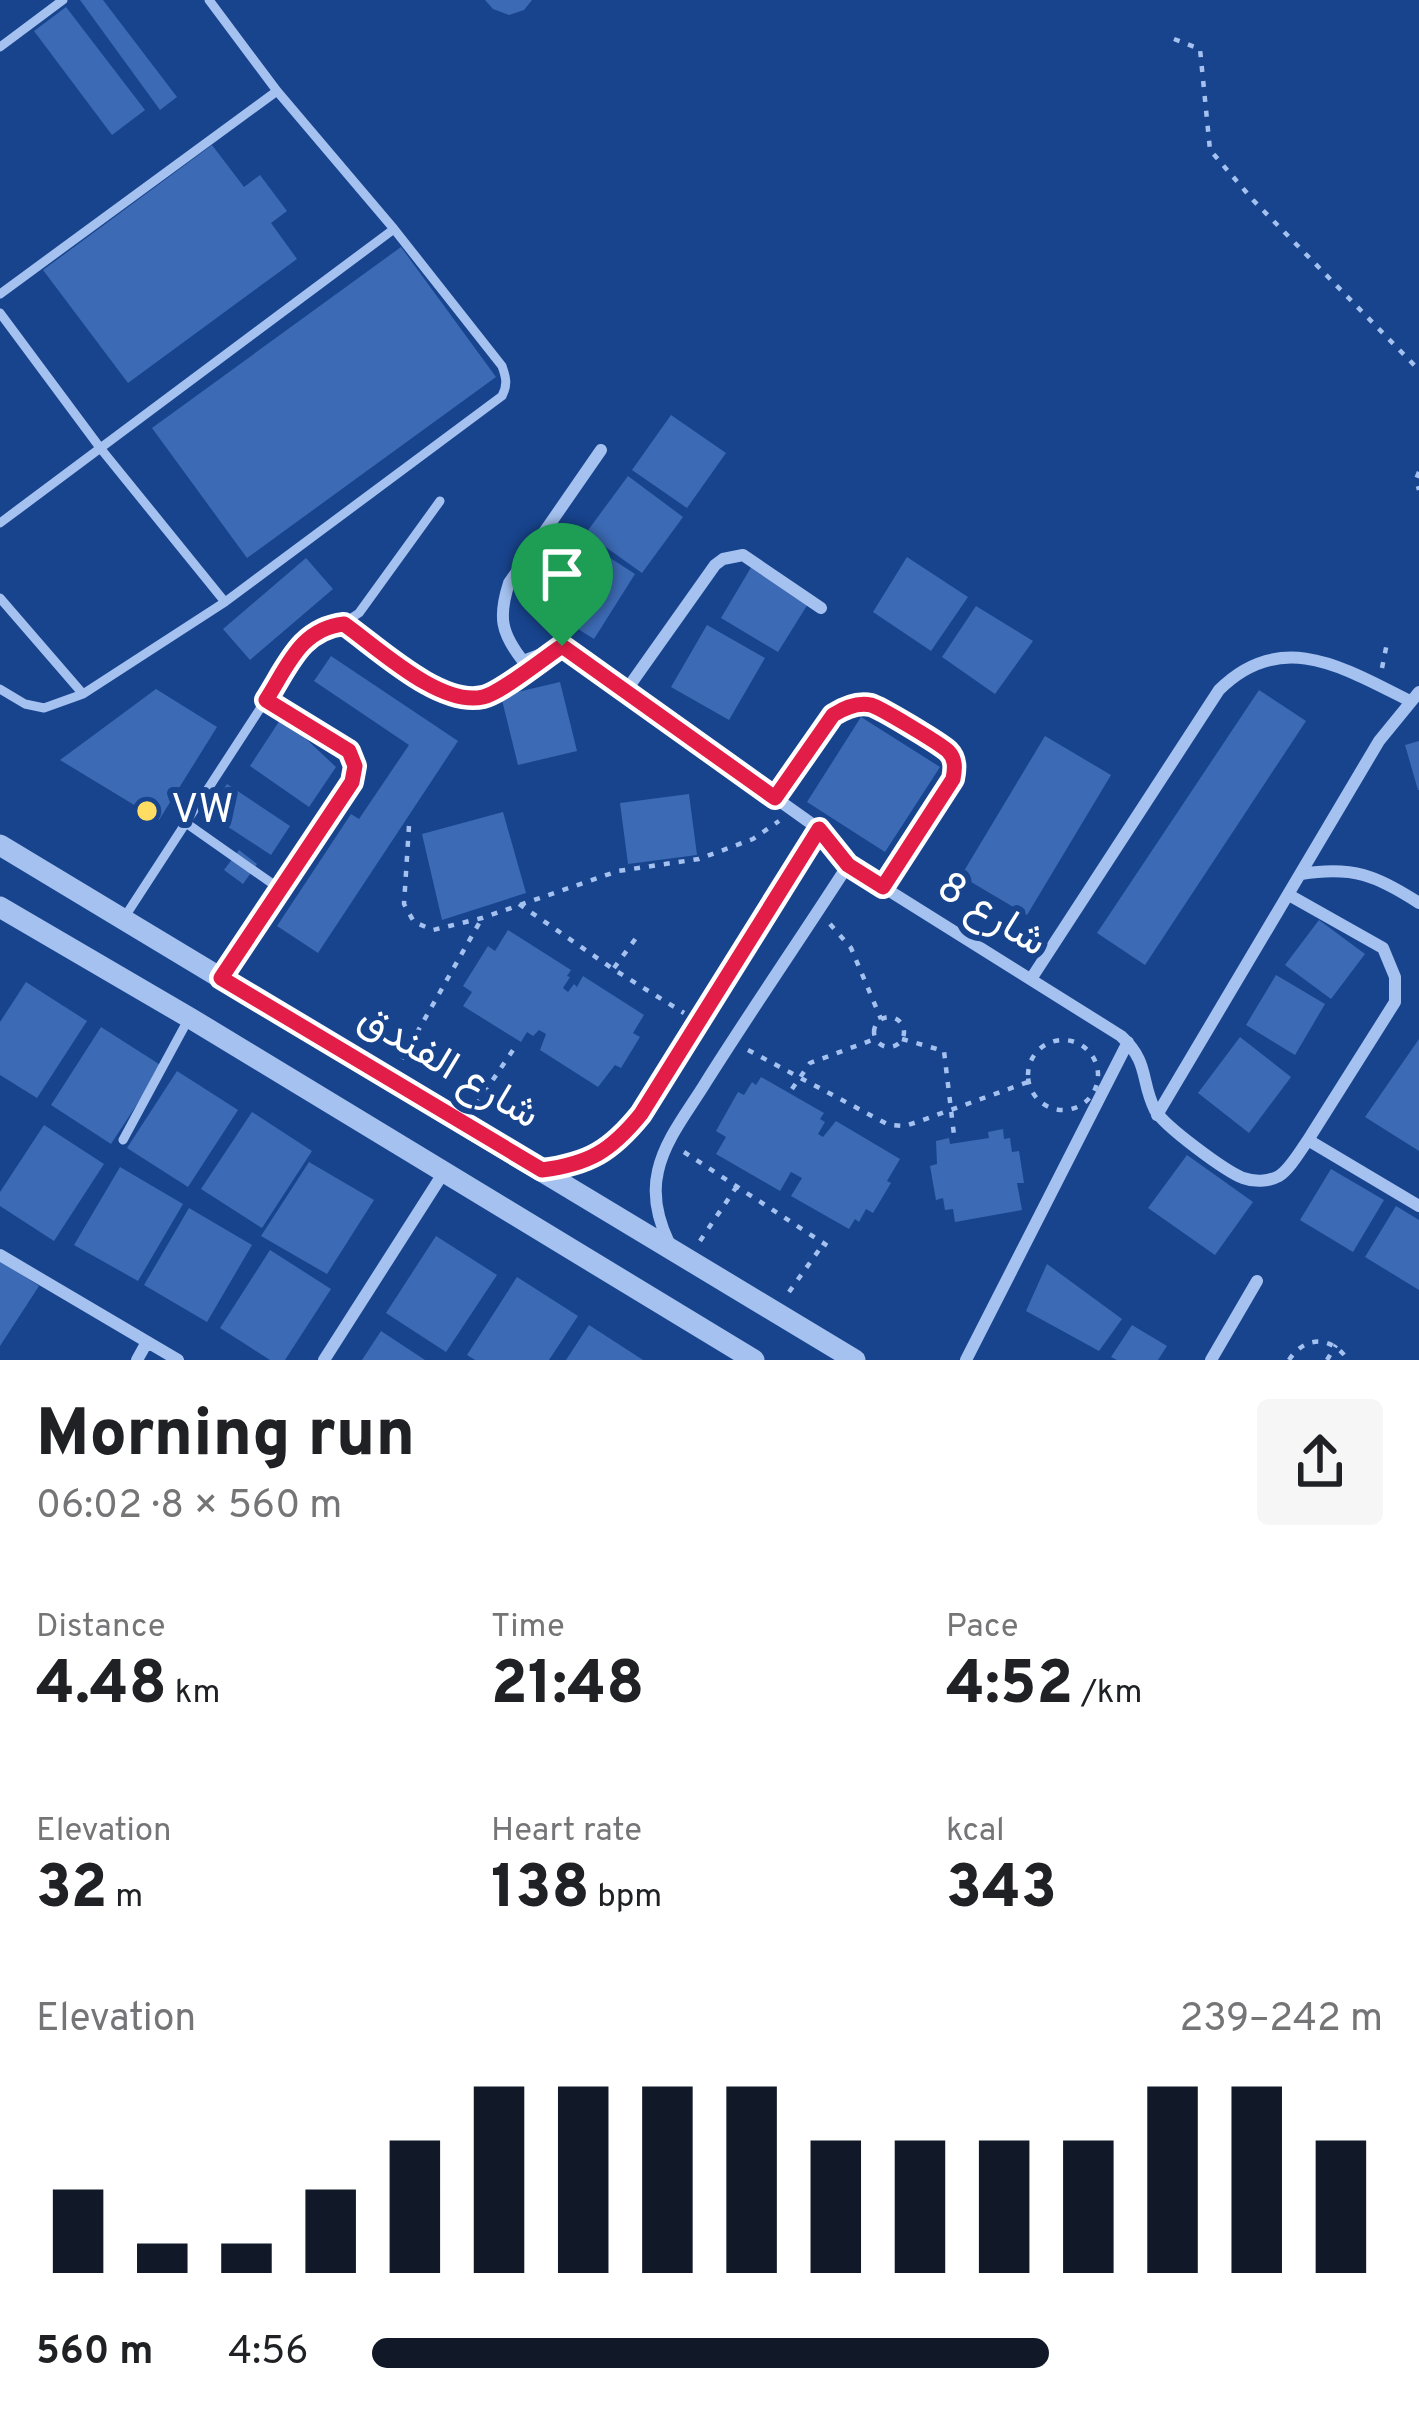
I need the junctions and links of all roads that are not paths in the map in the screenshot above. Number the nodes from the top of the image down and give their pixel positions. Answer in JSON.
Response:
{"nodes":[{"id":1,"x":63,"y":0,"type":"edge"},
{"id":2,"x":209,"y":0,"type":"edge"},
{"id":3,"x":0,"y":46,"type":"edge"},
{"id":4,"x":277,"y":91,"type":"junction"},
{"id":5,"x":394,"y":229,"type":"junction"},
{"id":6,"x":0,"y":294,"type":"edge"},
{"id":7,"x":0,"y":313,"type":"edge"},
{"id":8,"x":100,"y":449,"type":"junction"},
{"id":9,"x":601,"y":450,"type":"dead end"},
{"id":10,"x":440,"y":501,"type":"dead end"},
{"id":11,"x":0,"y":524,"type":"edge"},
{"id":12,"x":0,"y":598,"type":"edge"},
{"id":13,"x":225,"y":602,"type":"junction"},
{"id":14,"x":821,"y":608,"type":"dead end"},
{"id":15,"x":344,"y":624,"type":"junction"},
{"id":16,"x":562,"y":646,"type":"junction"},
{"id":17,"x":0,"y":689,"type":"edge"},
{"id":18,"x":625,"y":692,"type":"junction"},
{"id":19,"x":83,"y":694,"type":"junction"},
{"id":20,"x":1414,"y":696,"type":"edge"},
{"id":21,"x":266,"y":700,"type":"junction"},
{"id":22,"x":775,"y":798,"type":"junction"},
{"id":23,"x":186,"y":823,"type":"junction"},
{"id":24,"x":819,"y":829,"type":"junction"},
{"id":25,"x":0,"y":845,"type":"edge"},
{"id":26,"x":848,"y":865,"type":"junction"},
{"id":27,"x":1301,"y":874,"type":"junction"},
{"id":28,"x":883,"y":887,"type":"junction"},
{"id":29,"x":280,"y":889,"type":"junction"},
{"id":30,"x":1289,"y":895,"type":"junction"},
{"id":31,"x":1416,"y":898,"type":"edge"},
{"id":32,"x":0,"y":907,"type":"edge"},
{"id":33,"x":124,"y":918,"type":"junction"},
{"id":34,"x":221,"y":978,"type":"junction"},
{"id":35,"x":1030,"y":979,"type":"junction"},
{"id":36,"x":190,"y":1018,"type":"junction"},
{"id":37,"x":1128,"y":1042,"type":"junction"},
{"id":38,"x":1157,"y":1114,"type":"junction"},
{"id":39,"x":123,"y":1140,"type":"dead end"},
{"id":40,"x":1308,"y":1140,"type":"junction"},
{"id":41,"x":542,"y":1170,"type":"junction"},
{"id":42,"x":444,"y":1172,"type":"junction"},
{"id":43,"x":1419,"y":1206,"type":"edge"},
{"id":44,"x":680,"y":1254,"type":"junction"},
{"id":45,"x":0,"y":1255,"type":"edge"},
{"id":46,"x":1257,"y":1281,"type":"dead end"},
{"id":47,"x":147,"y":1342,"type":"junction"},
{"id":48,"x":137,"y":1360,"type":"edge"},
{"id":49,"x":178,"y":1360,"type":"edge"},
{"id":50,"x":324,"y":1360,"type":"edge"},
{"id":51,"x":754,"y":1360,"type":"edge"},
{"id":52,"x":855,"y":1360,"type":"edge"},
{"id":53,"x":967,"y":1360,"type":"edge"},
{"id":54,"x":1211,"y":1360,"type":"edge"}],
"edges":[{"from":1,"to":3,"type":"lane"},
{"from":2,"to":4,"type":"lane"},
{"from":4,"to":5,"type":"lane"},
{"from":4,"to":6,"type":"lane"},
{"from":5,"to":8,"type":"lane"},
{"from":5,"to":13,"type":"lane"},
{"from":7,"to":8,"type":"lane"},
{"from":8,"to":11,"type":"lane"},
{"from":8,"to":13,"type":"lane"},
{"from":9,"to":16,"type":"street"},
{"from":10,"to":15,"type":"lane"},
{"from":12,"to":19,"type":"lane"},
{"from":13,"to":19,"type":"lane"},
{"from":14,"to":18,"type":"street"},
{"from":15,"to":16,"type":"lane"},
{"from":15,"to":21,"type":"lane"},
{"from":16,"to":18,"type":"street","name":"شارع 8"},
{"from":17,"to":19,"type":"lane"},
{"from":18,"to":22,"type":"street","name":"شارع 8"},
{"from":20,"to":27,"type":"street"},
{"from":20,"to":35,"type":"street"},
{"from":21,"to":23,"type":"lane"},
{"from":21,"to":29,"type":"lane"},
{"from":22,"to":24,"type":"street","name":"شارع 8"},
{"from":22,"to":28,"type":"street"},
{"from":23,"to":29,"type":"lane"},
{"from":23,"to":33,"type":"lane"},
{"from":24,"to":26,"type":"street","name":"شارع 8"},
{"from":24,"to":41,"type":"street"},
{"from":25,"to":33,"type":"street","name":"شارع الفندق"},
{"from":26,"to":28,"type":"street","name":"شارع 8"},
{"from":26,"to":44,"type":"street"},
{"from":27,"to":30,"type":"street"},
{"from":27,"to":31,"type":"street"},
{"from":28,"to":35,"type":"street","name":"شارع 8"},
{"from":29,"to":34,"type":"lane"},
{"from":30,"to":38,"type":"street"},
{"from":30,"to":40,"type":"street"},
{"from":32,"to":36,"type":"street"},
{"from":33,"to":34,"type":"street","name":"شارع الفندق"},
{"from":34,"to":41,"type":"street","name":"شارع الفندق"},
{"from":35,"to":37,"type":"street","name":"شارع 8"},
{"from":36,"to":39,"type":"lane"},
{"from":36,"to":42,"type":"street"},
{"from":37,"to":38,"type":"street"},
{"from":37,"to":53,"type":"street"},
{"from":38,"to":40,"type":"street"},
{"from":40,"to":43,"type":"street"},
{"from":41,"to":44,"type":"street","name":"شارع الفندق"},
{"from":42,"to":50,"type":"street"},
{"from":42,"to":51,"type":"street"},
{"from":44,"to":52,"type":"street","name":"شارع الفندق"},
{"from":45,"to":47,"type":"street"},
{"from":46,"to":54,"type":"street"},
{"from":47,"to":48,"type":"street"},
{"from":47,"to":49,"type":"street"}]}
